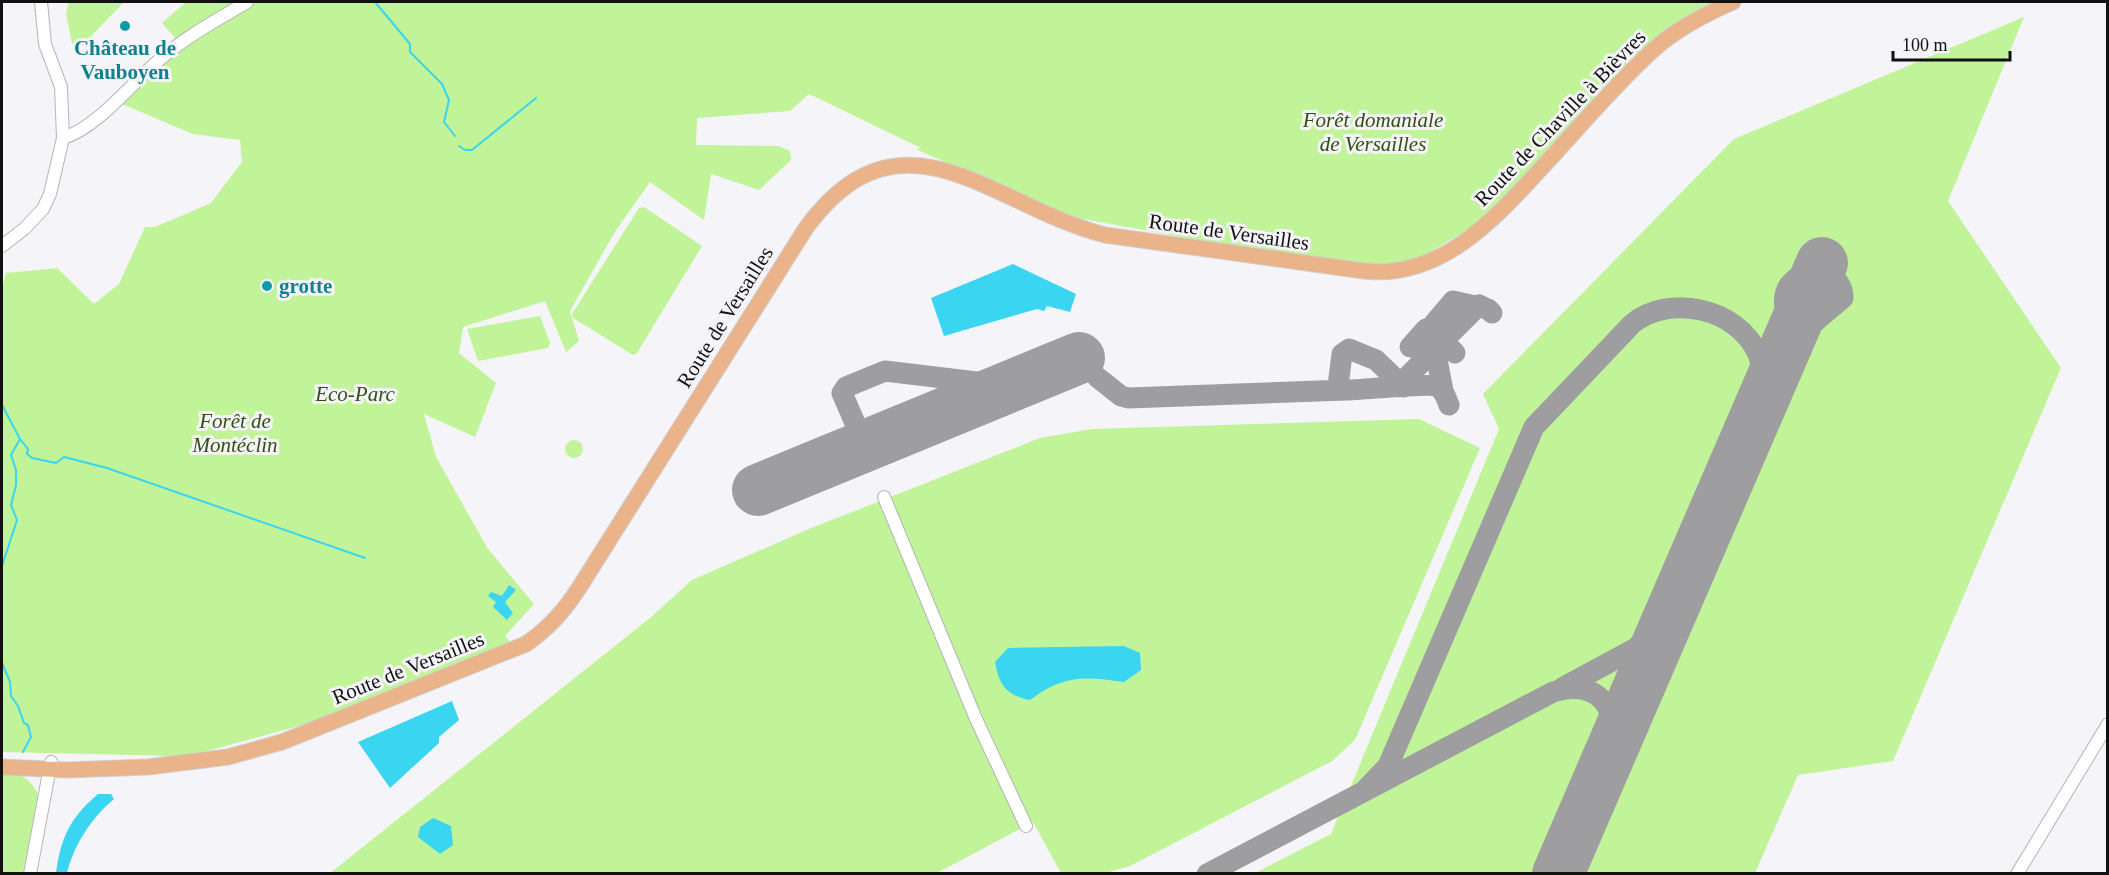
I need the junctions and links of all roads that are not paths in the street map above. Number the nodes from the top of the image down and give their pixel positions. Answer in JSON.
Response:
{"nodes":[{"id":1,"x":41,"y":2,"type":"edge"},
{"id":2,"x":247,"y":2,"type":"edge"},
{"id":3,"x":1733,"y":2,"type":"edge"},
{"id":4,"x":63,"y":138,"type":"junction"},
{"id":5,"x":2,"y":246,"type":"edge"},
{"id":6,"x":1419,"y":265,"type":"joint"},
{"id":7,"x":884,"y":497,"type":"dead end"},
{"id":8,"x":2108,"y":724,"type":"edge"},
{"id":9,"x":2,"y":760,"type":"edge"},
{"id":10,"x":162,"y":764,"type":"junction"},
{"id":11,"x":2,"y":766,"type":"edge"},
{"id":12,"x":51,"y":766,"type":"junction"},
{"id":13,"x":66,"y":770,"type":"junction"},
{"id":14,"x":44,"y":803,"type":"junction"},
{"id":15,"x":1026,"y":826,"type":"dead end"},
{"id":16,"x":30,"y":873,"type":"edge"},
{"id":17,"x":2017,"y":873,"type":"edge"}],
"edges":[{"from":1,"to":4,"type":"street"},
{"from":2,"to":4,"type":"street"},
{"from":3,"to":6,"type":"main road","name":"Route de Chaville à Bièvres"},
{"from":4,"to":5,"type":"street"},
{"from":6,"to":10,"type":"main road","name":"Route de Versailles"},
{"from":7,"to":15,"type":"street"},
{"from":8,"to":17,"type":"street"},
{"from":9,"to":12,"type":"main road"},
{"from":10,"to":12,"type":"main road","name":"Route de Versailles"},
{"from":10,"to":13,"type":"main road","name":"Route de Versailles"},
{"from":11,"to":12,"type":"main road"},
{"from":12,"to":13,"type":"main road","name":"Route de Versailles"},
{"from":12,"to":14,"type":"street"},
{"from":13,"to":14,"type":"street"},
{"from":14,"to":16,"type":"street"}]}
